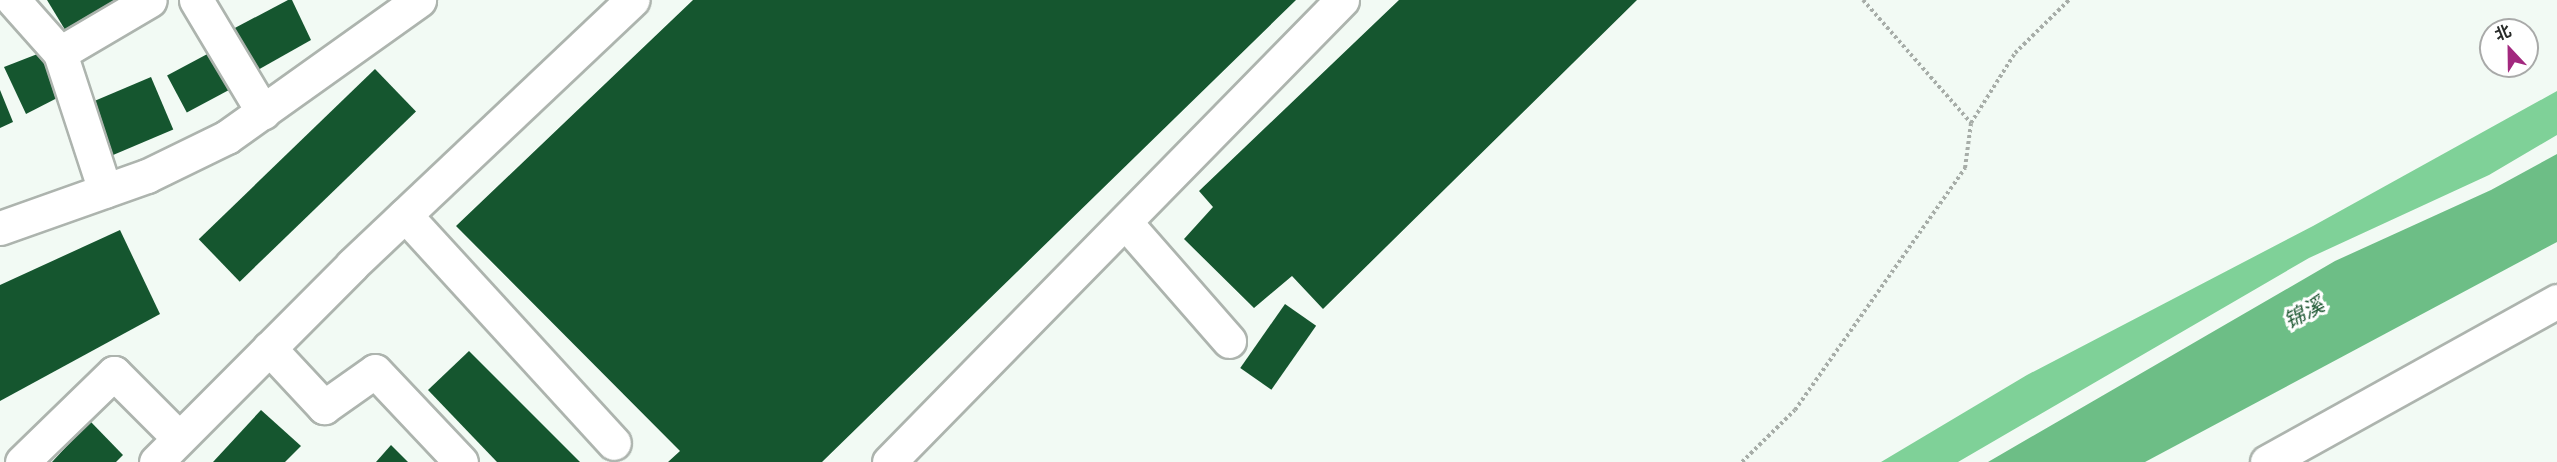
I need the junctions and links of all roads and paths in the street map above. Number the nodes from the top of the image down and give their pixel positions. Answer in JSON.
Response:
{"nodes":[{"id":1,"x":13,"y":0,"type":"edge"},
{"id":2,"x":150,"y":0,"type":"edge"},
{"id":3,"x":196,"y":0,"type":"edge"},
{"id":4,"x":419,"y":0,"type":"edge"},
{"id":5,"x":632,"y":0,"type":"edge"},
{"id":6,"x":1342,"y":0,"type":"edge"},
{"id":7,"x":1863,"y":0,"type":"edge"},
{"id":8,"x":2069,"y":0,"type":"edge"},
{"id":9,"x":60,"y":53,"type":"junction"},
{"id":10,"x":262,"y":112,"type":"junction"},
{"id":11,"x":1971,"y":123,"type":"junction"},
{"id":12,"x":105,"y":191,"type":"junction"},
{"id":13,"x":405,"y":215,"type":"junction"},
{"id":14,"x":1125,"y":222,"type":"junction"},
{"id":15,"x":0,"y":228,"type":"edge"},
{"id":16,"x":2557,"y":301,"type":"edge"},
{"id":17,"x":1229,"y":340,"type":"dead end"},
{"id":18,"x":269,"y":348,"type":"junction"},
{"id":19,"x":180,"y":438,"type":"junction"},
{"id":20,"x":614,"y":442,"type":"dead end"},
{"id":21,"x":22,"y":462,"type":"edge"},
{"id":22,"x":156,"y":462,"type":"edge"},
{"id":23,"x":461,"y":462,"type":"edge"},
{"id":24,"x":889,"y":462,"type":"edge"},
{"id":25,"x":1742,"y":462,"type":"edge"},
{"id":26,"x":2267,"y":462,"type":"edge"}],
"edges":[{"from":1,"to":9,"type":"street"},
{"from":2,"to":9,"type":"street"},
{"from":3,"to":10,"type":"street"},
{"from":4,"to":10,"type":"street"},
{"from":5,"to":13,"type":"street"},
{"from":6,"to":14,"type":"street"},
{"from":7,"to":11,"type":"path"},
{"from":8,"to":11,"type":"path"},
{"from":9,"to":12,"type":"street"},
{"from":10,"to":12,"type":"street"},
{"from":11,"to":25,"type":"path"},
{"from":12,"to":15,"type":"street"},
{"from":13,"to":18,"type":"street"},
{"from":13,"to":20,"type":"street"},
{"from":14,"to":17,"type":"street"},
{"from":14,"to":24,"type":"street"},
{"from":16,"to":26,"type":"street"},
{"from":18,"to":19,"type":"street"},
{"from":18,"to":23,"type":"street"},
{"from":19,"to":21,"type":"street"},
{"from":19,"to":22,"type":"street"}]}
